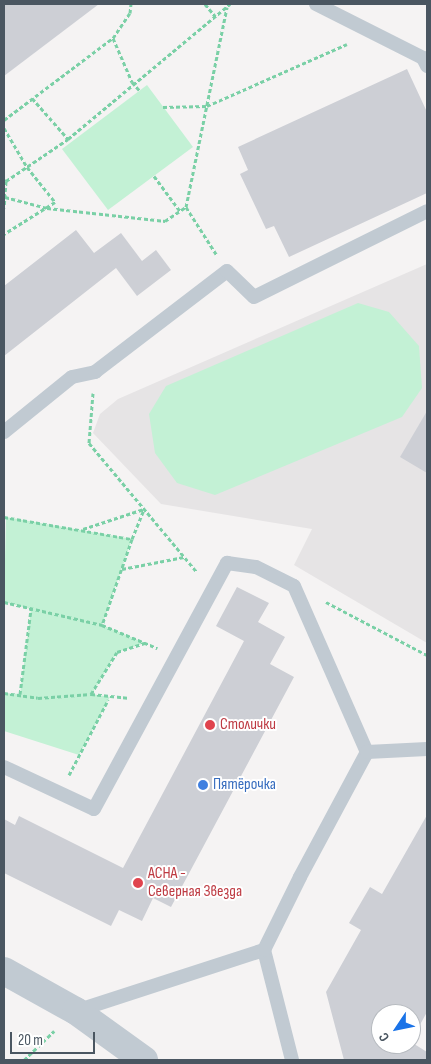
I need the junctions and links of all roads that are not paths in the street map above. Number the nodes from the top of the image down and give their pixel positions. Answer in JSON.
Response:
{"nodes":[{"id":1,"x":316,"y":4,"type":"edge"},
{"id":2,"x":427,"y":66,"type":"edge"},
{"id":3,"x":427,"y":211,"type":"edge"},
{"id":4,"x":4,"y":432,"type":"edge"},
{"id":5,"x":427,"y":748,"type":"edge"},
{"id":6,"x":367,"y":752,"type":"junction"},
{"id":7,"x":4,"y":767,"type":"edge"},
{"id":8,"x":264,"y":950,"type":"junction"},
{"id":9,"x":4,"y":970,"type":"edge"},
{"id":10,"x":76,"y":1011,"type":"junction"},
{"id":11,"x":144,"y":1060,"type":"edge"},
{"id":12,"x":292,"y":1060,"type":"edge"}],
"edges":[{"from":1,"to":2,"type":"lane"},
{"from":3,"to":4,"type":"lane"},
{"from":5,"to":6,"type":"lane"},
{"from":6,"to":7,"type":"lane"},
{"from":6,"to":8,"type":"lane"},
{"from":8,"to":10,"type":"lane"},
{"from":8,"to":12,"type":"lane"},
{"from":9,"to":10,"type":"street"},
{"from":10,"to":11,"type":"street"}]}
